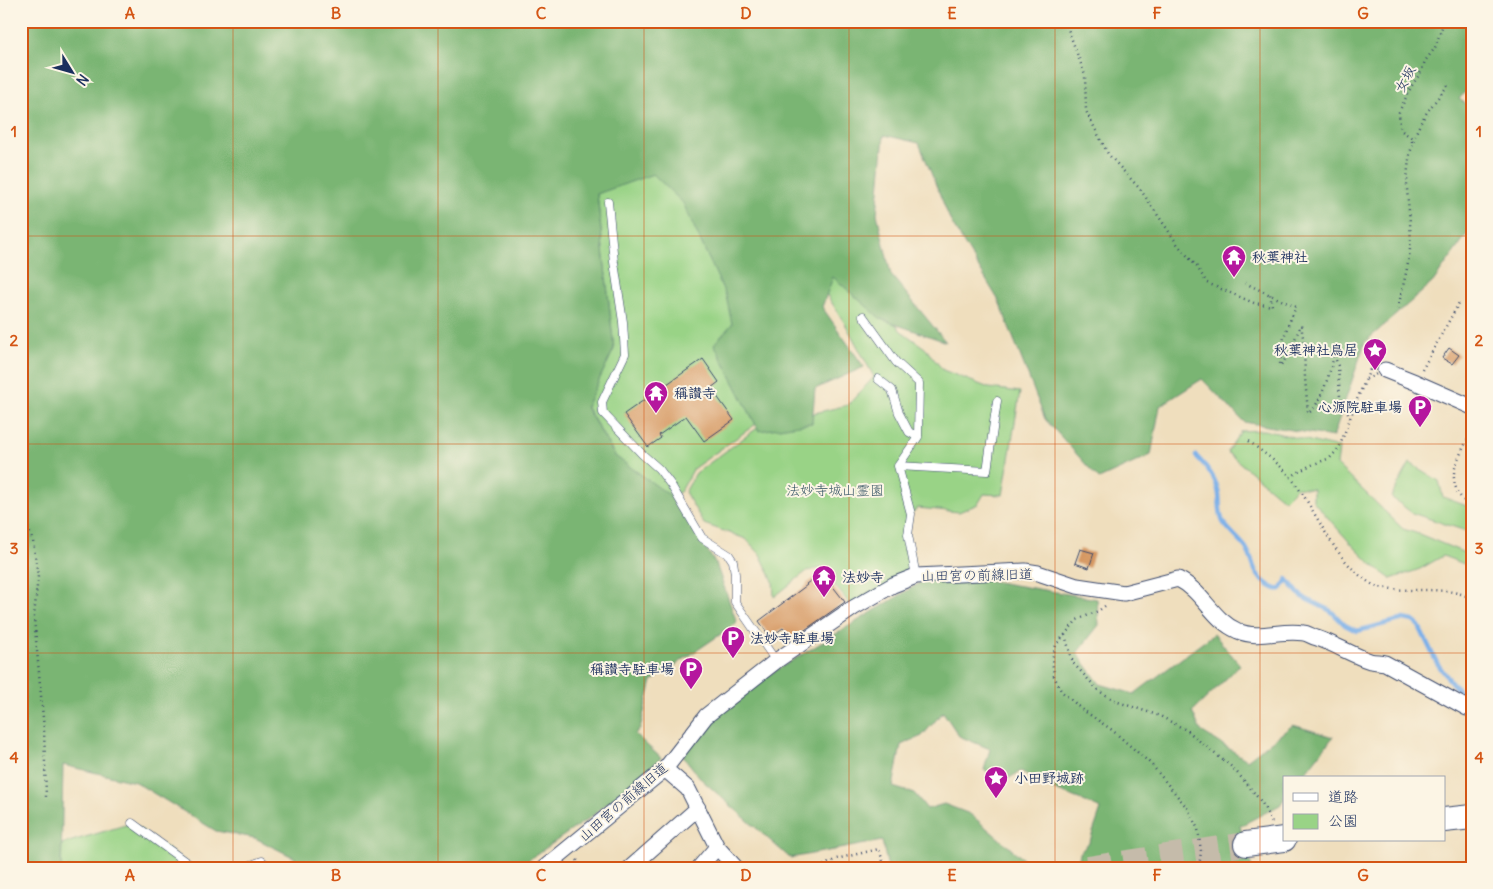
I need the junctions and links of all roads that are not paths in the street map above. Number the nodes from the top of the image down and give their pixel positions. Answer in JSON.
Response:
{"nodes":[{"id":1,"x":608,"y":202,"type":"dead end"},
{"id":2,"x":863,"y":316,"type":"dead end"},
{"id":3,"x":1385,"y":370,"type":"dead end"},
{"id":4,"x":878,"y":379,"type":"dead end"},
{"id":5,"x":997,"y":401,"type":"dead end"},
{"id":6,"x":1472,"y":407,"type":"edge"},
{"id":7,"x":918,"y":437,"type":"junction"},
{"id":8,"x":898,"y":466,"type":"junction"},
{"id":9,"x":916,"y":576,"type":"junction"},
{"id":10,"x":776,"y":661,"type":"junction"},
{"id":11,"x":1472,"y":708,"type":"edge"},
{"id":12,"x":665,"y":769,"type":"junction"},
{"id":13,"x":698,"y":808,"type":"junction"},
{"id":14,"x":1472,"y":817,"type":"edge"},
{"id":15,"x":1446,"y":820,"type":"edge"},
{"id":16,"x":132,"y":823,"type":"dead end"},
{"id":17,"x":1282,"y":839,"type":"edge"},
{"id":18,"x":1246,"y":844,"type":"tunnel mouth"},
{"id":19,"x":717,"y":847,"type":"junction"},
{"id":20,"x":194,"y":868,"type":"edge"},
{"id":21,"x":242,"y":868,"type":"edge"},
{"id":22,"x":269,"y":868,"type":"edge"},
{"id":23,"x":544,"y":868,"type":"edge"},
{"id":24,"x":630,"y":868,"type":"edge"},
{"id":25,"x":699,"y":868,"type":"edge"},
{"id":26,"x":736,"y":868,"type":"edge"}],
"edges":[{"from":1,"to":10,"type":"lane"},
{"from":2,"to":7,"type":"lane"},
{"from":3,"to":6,"type":"street"},
{"from":4,"to":7,"type":"lane"},
{"from":5,"to":8,"type":"lane"},
{"from":7,"to":8,"type":"lane"},
{"from":8,"to":9,"type":"lane"},
{"from":9,"to":10,"type":"street","name":"山田宮の前線旧道"},
{"from":9,"to":11,"type":"street","name":"山田宮の前線旧道"},
{"from":10,"to":12,"type":"street","name":"山田宮の前線旧道"},
{"from":12,"to":13,"type":"street"},
{"from":12,"to":23,"type":"street","name":"山田宮の前線旧道"},
{"from":13,"to":19,"type":"street"},
{"from":13,"to":24,"type":"street"},
{"from":14,"to":15,"type":"main road"},
{"from":16,"to":20,"type":"lane"},
{"from":17,"to":18,"type":"main road"},
{"from":19,"to":25,"type":"street"},
{"from":19,"to":26,"type":"street"},
{"from":21,"to":22,"type":"lane"}]}
